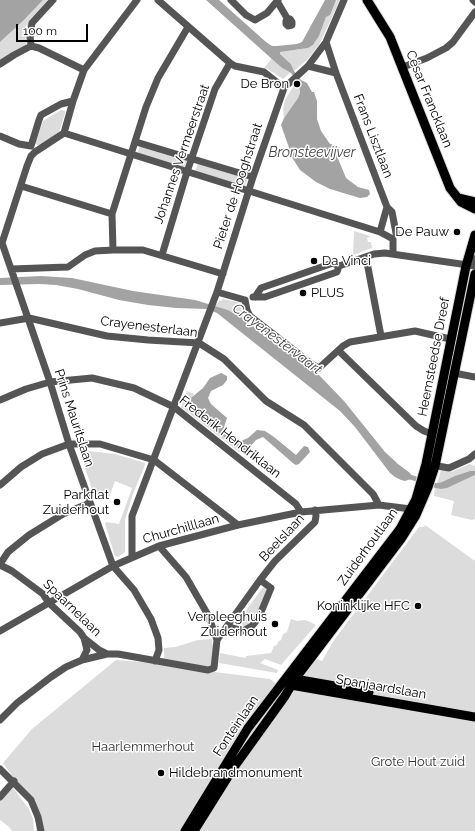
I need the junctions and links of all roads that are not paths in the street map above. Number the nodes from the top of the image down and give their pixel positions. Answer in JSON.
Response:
{"nodes":[{"id":1,"x":53,"y":0,"type":"edge"},
{"id":2,"x":137,"y":0,"type":"edge"},
{"id":3,"x":158,"y":0,"type":"edge"},
{"id":4,"x":230,"y":0,"type":"edge"},
{"id":5,"x":344,"y":0,"type":"edge"},
{"id":6,"x":361,"y":0,"type":"edge"},
{"id":7,"x":367,"y":0,"type":"edge"},
{"id":8,"x":278,"y":1,"type":"edge"},
{"id":9,"x":374,"y":11,"type":"junction"},
{"id":10,"x":475,"y":12,"type":"edge"},
{"id":11,"x":287,"y":18,"type":"dead end"},
{"id":12,"x":188,"y":26,"type":"junction"},
{"id":13,"x":326,"y":42,"type":"junction"},
{"id":14,"x":31,"y":46,"type":"junction"},
{"id":15,"x":230,"y":62,"type":"junction"},
{"id":16,"x":0,"y":64,"type":"edge"},
{"id":17,"x":308,"y":66,"type":"junction"},
{"id":18,"x":403,"y":67,"type":"junction"},
{"id":19,"x":84,"y":70,"type":"junction"},
{"id":20,"x":336,"y":72,"type":"junction"},
{"id":21,"x":284,"y":88,"type":"junction"},
{"id":22,"x":73,"y":101,"type":"junction"},
{"id":23,"x":64,"y":132,"type":"junction"},
{"id":24,"x":0,"y":136,"type":"edge"},
{"id":25,"x":136,"y":142,"type":"junction"},
{"id":26,"x":33,"y":149,"type":"junction"},
{"id":27,"x":131,"y":154,"type":"junction"},
{"id":28,"x":192,"y":158,"type":"junction"},
{"id":29,"x":187,"y":172,"type":"junction"},
{"id":30,"x":253,"y":177,"type":"junction"},
{"id":31,"x":21,"y":186,"type":"junction"},
{"id":32,"x":249,"y":192,"type":"junction"},
{"id":33,"x":457,"y":197,"type":"junction"},
{"id":34,"x":475,"y":202,"type":"edge"},
{"id":35,"x":387,"y":207,"type":"junction"},
{"id":36,"x":475,"y":209,"type":"edge"},
{"id":37,"x":112,"y":214,"type":"junction"},
{"id":38,"x":380,"y":232,"type":"junction"},
{"id":39,"x":396,"y":232,"type":"dead end"},
{"id":40,"x":475,"y":235,"type":"edge"},
{"id":41,"x":1,"y":243,"type":"edge"},
{"id":42,"x":113,"y":250,"type":"junction"},
{"id":43,"x":393,"y":254,"type":"junction"},
{"id":44,"x":162,"y":255,"type":"junction"},
{"id":45,"x":366,"y":257,"type":"junction"},
{"id":46,"x":475,"y":259,"type":"edge"},
{"id":47,"x":470,"y":266,"type":"edge"},
{"id":48,"x":11,"y":269,"type":"junction"},
{"id":49,"x":223,"y":274,"type":"junction"},
{"id":50,"x":475,"y":274,"type":"edge"},
{"id":51,"x":217,"y":292,"type":"junction"},
{"id":52,"x":245,"y":300,"type":"junction"},
{"id":53,"x":29,"y":318,"type":"junction"},
{"id":54,"x":0,"y":323,"type":"edge"},
{"id":55,"x":381,"y":336,"type":"junction"},
{"id":56,"x":450,"y":339,"type":"junction"},
{"id":57,"x":199,"y":343,"type":"junction"},
{"id":58,"x":338,"y":351,"type":"junction"},
{"id":59,"x":454,"y":373,"type":"junction"},
{"id":60,"x":475,"y":377,"type":"edge"},
{"id":61,"x":50,"y":382,"type":"junction"},
{"id":62,"x":1,"y":398,"type":"edge"},
{"id":63,"x":174,"y":407,"type":"junction"},
{"id":64,"x":432,"y":434,"type":"junction"},
{"id":65,"x":69,"y":444,"type":"junction"},
{"id":66,"x":473,"y":458,"type":"edge"},
{"id":67,"x":154,"y":460,"type":"junction"},
{"id":68,"x":430,"y":465,"type":"junction"},
{"id":69,"x":425,"y":483,"type":"joint"},
{"id":70,"x":0,"y":485,"type":"edge"},
{"id":71,"x":90,"y":503,"type":"junction"},
{"id":72,"x":383,"y":505,"type":"junction"},
{"id":73,"x":315,"y":510,"type":"junction"},
{"id":74,"x":301,"y":512,"type":"junction"},
{"id":75,"x":412,"y":513,"type":"junction"},
{"id":76,"x":238,"y":525,"type":"junction"},
{"id":77,"x":159,"y":546,"type":"junction"},
{"id":78,"x":132,"y":557,"type":"junction"},
{"id":79,"x":0,"y":564,"type":"edge"},
{"id":80,"x":113,"y":566,"type":"junction"},
{"id":81,"x":260,"y":580,"type":"junction"},
{"id":82,"x":49,"y":602,"type":"junction"},
{"id":83,"x":228,"y":625,"type":"junction"},
{"id":84,"x":0,"y":631,"type":"edge"},
{"id":85,"x":84,"y":638,"type":"junction"},
{"id":86,"x":217,"y":640,"type":"junction"},
{"id":87,"x":107,"y":654,"type":"junction"},
{"id":88,"x":82,"y":660,"type":"junction"},
{"id":89,"x":155,"y":661,"type":"junction"},
{"id":90,"x":290,"y":680,"type":"junction"},
{"id":91,"x":475,"y":711,"type":"edge"},
{"id":92,"x":475,"y":717,"type":"edge"},
{"id":93,"x":0,"y":720,"type":"edge"},
{"id":94,"x":0,"y":769,"type":"edge"},
{"id":95,"x":14,"y":781,"type":"junction"},
{"id":96,"x":0,"y":796,"type":"edge"},
{"id":97,"x":40,"y":830,"type":"edge"},
{"id":98,"x":185,"y":831,"type":"edge"},
{"id":99,"x":194,"y":831,"type":"edge"}],
"edges":[{"from":1,"to":14,"type":"street"},
{"from":2,"to":19,"type":"street"},
{"from":3,"to":12,"type":"street"},
{"from":4,"to":8,"type":"street"},
{"from":5,"to":13,"type":"street","name":"Pieter de Hooghstraat"},
{"from":6,"to":9,"type":"main road","name":"César Francklaan"},
{"from":7,"to":9,"type":"main road","name":"César Francklaan"},
{"from":8,"to":11,"type":"street"},
{"from":9,"to":18,"type":"main road","name":"César Francklaan"},
{"from":10,"to":18,"type":"street"},
{"from":12,"to":15,"type":"street"},
{"from":12,"to":25,"type":"street"},
{"from":13,"to":17,"type":"street","name":"Pieter de Hooghstraat"},
{"from":13,"to":20,"type":"street","name":"Frans Lisztlaan"},
{"from":14,"to":16,"type":"street"},
{"from":14,"to":19,"type":"street"},
{"from":15,"to":21,"type":"street"},
{"from":15,"to":28,"type":"street","name":"Johannes Vermeerstraat"},
{"from":17,"to":20,"type":"street"},
{"from":17,"to":21,"type":"street","name":"Pieter de Hooghstraat"},
{"from":18,"to":33,"type":"main road","name":"César Francklaan"},
{"from":19,"to":22,"type":"street"},
{"from":20,"to":35,"type":"street","name":"Frans Lisztlaan"},
{"from":21,"to":30,"type":"street","name":"Pieter de Hooghstraat"},
{"from":22,"to":23,"type":"street"},
{"from":22,"to":26,"type":"street"},
{"from":23,"to":26,"type":"street"},
{"from":23,"to":27,"type":"street"},
{"from":24,"to":26,"type":"street"},
{"from":25,"to":27,"type":"street"},
{"from":25,"to":28,"type":"street"},
{"from":26,"to":31,"type":"street"},
{"from":27,"to":29,"type":"street"},
{"from":27,"to":37,"type":"street"},
{"from":28,"to":29,"type":"street","name":"Johannes Vermeerstraat"},
{"from":28,"to":30,"type":"street"},
{"from":29,"to":32,"type":"street"},
{"from":29,"to":44,"type":"street","name":"Johannes Vermeerstraat"},
{"from":30,"to":32,"type":"street","name":"Pieter de Hooghstraat"},
{"from":31,"to":37,"type":"street"},
{"from":31,"to":41,"type":"street"},
{"from":32,"to":38,"type":"street"},
{"from":32,"to":49,"type":"street","name":"Pieter de Hooghstraat"},
{"from":33,"to":34,"type":"main road"},
{"from":33,"to":36,"type":"main road","name":"César Francklaan"},
{"from":35,"to":38,"type":"street"},
{"from":35,"to":39,"type":"street","name":"Frans Lisztlaan"},
{"from":37,"to":42,"type":"street"},
{"from":38,"to":43,"type":"street"},
{"from":40,"to":47,"type":"main road","name":"Heemsteedse Dreef"},
{"from":41,"to":48,"type":"street","name":"Prins Mauritslaan"},
{"from":42,"to":44,"type":"street"},
{"from":42,"to":48,"type":"street"},
{"from":43,"to":45,"type":"street"},
{"from":43,"to":47,"type":"street"},
{"from":44,"to":49,"type":"street"},
{"from":45,"to":52,"type":"street"},
{"from":45,"to":55,"type":"street"},
{"from":46,"to":47,"type":"street"},
{"from":47,"to":56,"type":"main road","name":"Heemsteedse Dreef"},
{"from":48,"to":53,"type":"street","name":"Prins Mauritslaan"},
{"from":49,"to":51,"type":"street","name":"Pieter de Hooghstraat"},
{"from":50,"to":59,"type":"main road","name":"Heemsteedse Dreef"},
{"from":51,"to":52,"type":"street"},
{"from":51,"to":57,"type":"street","name":"Pieter de Hooghstraat"},
{"from":52,"to":58,"type":"street"},
{"from":53,"to":54,"type":"street","name":"Crayenesterlaan"},
{"from":53,"to":57,"type":"street","name":"Crayenesterlaan"},
{"from":53,"to":61,"type":"street","name":"Prins Mauritslaan"},
{"from":55,"to":56,"type":"street"},
{"from":55,"to":58,"type":"street"},
{"from":56,"to":64,"type":"main road","name":"Heemsteedse Dreef"},
{"from":57,"to":63,"type":"street","name":"Pieter de Hooghstraat"},
{"from":57,"to":72,"type":"street","name":"Crayenesterlaan"},
{"from":58,"to":64,"type":"street"},
{"from":59,"to":60,"type":"street"},
{"from":59,"to":68,"type":"main road","name":"Heemsteedse Dreef"},
{"from":61,"to":62,"type":"street","name":"Frederik Hendriklaan"},
{"from":61,"to":63,"type":"street","name":"Frederik Hendriklaan"},
{"from":61,"to":65,"type":"street","name":"Prins Mauritslaan"},
{"from":63,"to":67,"type":"street","name":"Pieter de Hooghstraat"},
{"from":63,"to":74,"type":"street","name":"Frederik Hendriklaan"},
{"from":64,"to":68,"type":"main road","name":"Heemsteedse Dreef"},
{"from":65,"to":67,"type":"street"},
{"from":65,"to":70,"type":"street"},
{"from":65,"to":71,"type":"street","name":"Prins Mauritslaan"},
{"from":66,"to":68,"type":"street"},
{"from":67,"to":76,"type":"street"},
{"from":67,"to":78,"type":"street","name":"Pieter de Hooghstraat"},
{"from":68,"to":69,"type":"main road","name":"Heemsteedse Dreef"},
{"from":69,"to":75,"type":"main road","name":"Zuiderhoutlaan"},
{"from":71,"to":79,"type":"street"},
{"from":71,"to":80,"type":"street","name":"Prins Mauritslaan"},
{"from":72,"to":73,"type":"street","name":"Churchilllaan"},
{"from":72,"to":75,"type":"street","name":"Churchilllaan"},
{"from":73,"to":74,"type":"street","name":"Churchilllaan"},
{"from":73,"to":81,"type":"street","name":"Beelslaan"},
{"from":74,"to":76,"type":"street","name":"Churchilllaan"},
{"from":75,"to":90,"type":"main road","name":"Zuiderhoutlaan"},
{"from":76,"to":77,"type":"street","name":"Churchilllaan"},
{"from":77,"to":78,"type":"street","name":"Churchilllaan"},
{"from":77,"to":86,"type":"street"},
{"from":78,"to":80,"type":"street","name":"Churchilllaan"},
{"from":79,"to":82,"type":"street","name":"Spaarnelaan"},
{"from":80,"to":82,"type":"street","name":"Churchilllaan"},
{"from":80,"to":89,"type":"street"},
{"from":81,"to":83,"type":"street","name":"Beelslaan"},
{"from":81,"to":83,"type":"street","name":"Beelslaan"},
{"from":82,"to":84,"type":"street","name":"Churchilllaan"},
{"from":82,"to":85,"type":"street","name":"Spaarnelaan"},
{"from":83,"to":86,"type":"street","name":"Beelslaan"},
{"from":85,"to":87,"type":"street","name":"Spaarnelaan"},
{"from":85,"to":88,"type":"street"},
{"from":86,"to":89,"type":"street"},
{"from":87,"to":88,"type":"street"},
{"from":87,"to":89,"type":"street"},
{"from":88,"to":93,"type":"street"},
{"from":90,"to":91,"type":"main road","name":"Spanjaardslaan"},
{"from":90,"to":92,"type":"main road","name":"Spanjaardslaan"},
{"from":90,"to":98,"type":"main road","name":"Fonteinlaan"},
{"from":90,"to":99,"type":"main road","name":"Fonteinlaan"},
{"from":94,"to":95,"type":"street"},
{"from":95,"to":96,"type":"street"},
{"from":95,"to":97,"type":"street"}]}
